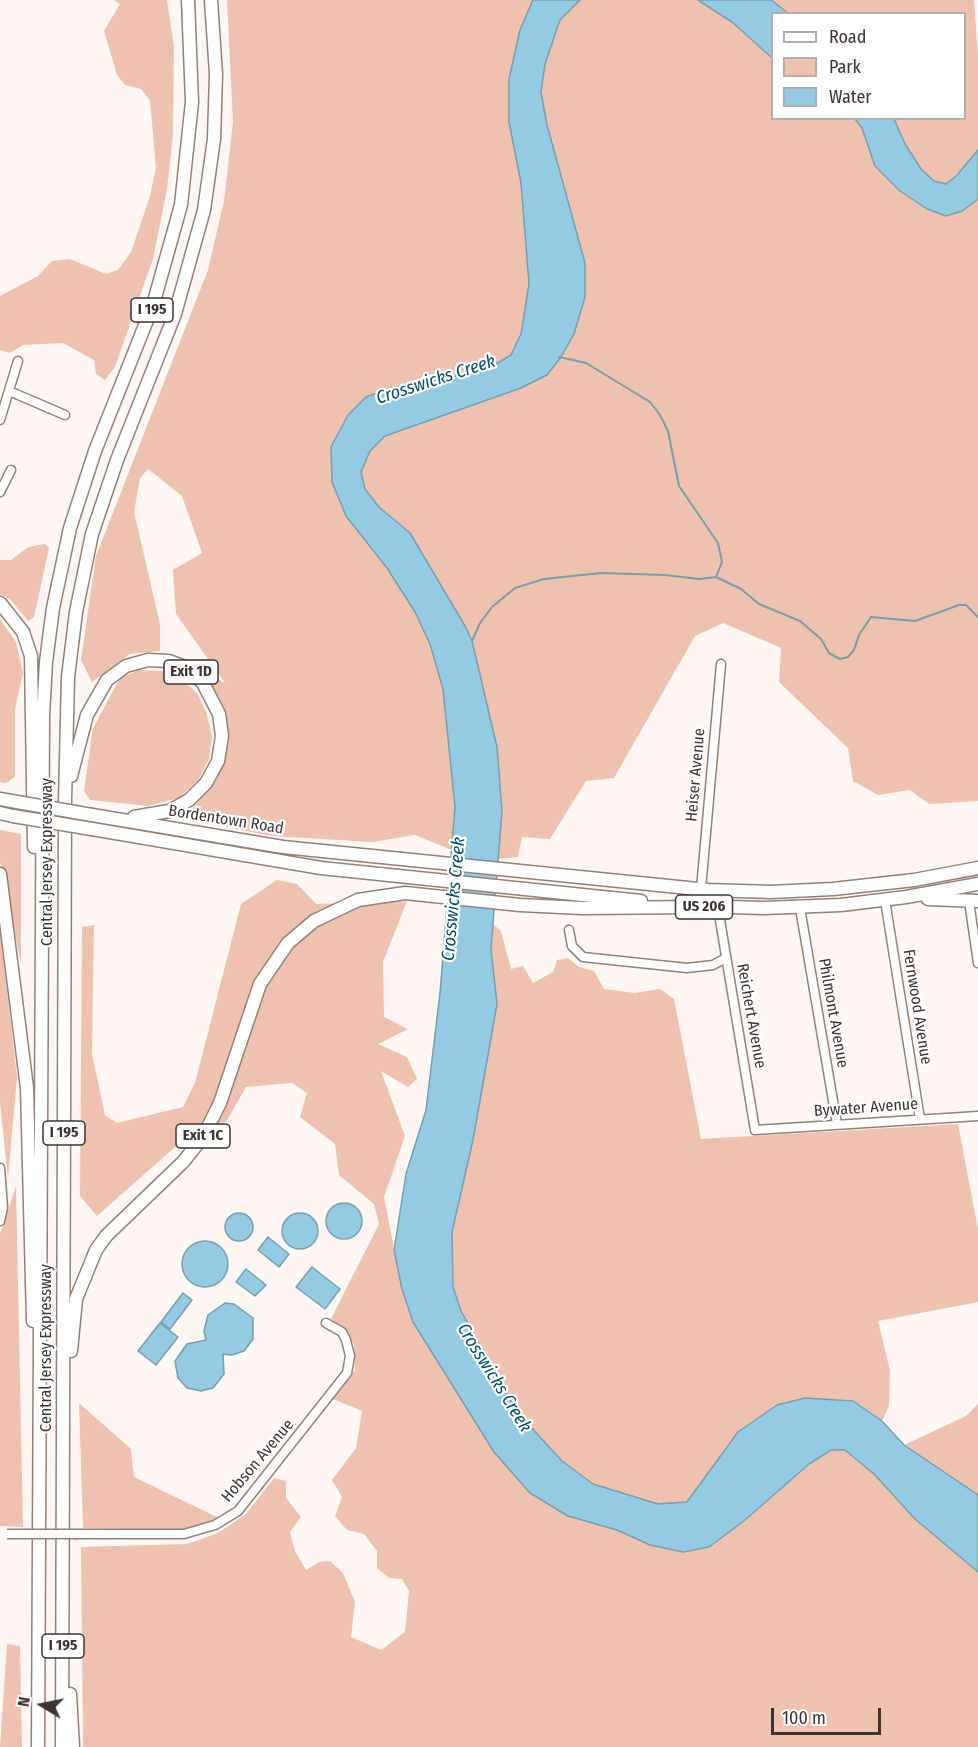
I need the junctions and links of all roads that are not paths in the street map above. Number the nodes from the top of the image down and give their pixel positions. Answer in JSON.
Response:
{"nodes":[{"id":1,"x":186,"y":0,"type":"edge"},
{"id":2,"x":212,"y":0,"type":"edge"},
{"id":3,"x":18,"y":361,"type":"dead end"},
{"id":4,"x":9,"y":391,"type":"junction"},
{"id":5,"x":65,"y":415,"type":"dead end"},
{"id":6,"x":0,"y":420,"type":"edge"},
{"id":7,"x":11,"y":470,"type":"dead end"},
{"id":8,"x":0,"y":492,"type":"edge"},
{"id":9,"x":0,"y":603,"type":"edge"},
{"id":10,"x":721,"y":664,"type":"dead end"},
{"id":11,"x":0,"y":799,"type":"edge"},
{"id":12,"x":65,"y":800,"type":"junction"},
{"id":13,"x":0,"y":813,"type":"edge"},
{"id":14,"x":121,"y":819,"type":"junction"},
{"id":15,"x":978,"y":868,"type":"edge"},
{"id":16,"x":0,"y":874,"type":"edge"},
{"id":17,"x":978,"y":884,"type":"edge"},
{"id":18,"x":701,"y":889,"type":"junction"},
{"id":19,"x":906,"y":897,"type":"junction"},
{"id":20,"x":885,"y":900,"type":"junction"},
{"id":21,"x":974,"y":901,"type":"edge"},
{"id":22,"x":702,"y":907,"type":"junction"},
{"id":23,"x":718,"y":908,"type":"junction"},
{"id":24,"x":800,"y":908,"type":"junction"},
{"id":25,"x":569,"y":930,"type":"dead end"},
{"id":26,"x":726,"y":958,"type":"junction"},
{"id":27,"x":978,"y":963,"type":"edge"},
{"id":28,"x":42,"y":1018,"type":"junction"},
{"id":29,"x":978,"y":1116,"type":"edge"},
{"id":30,"x":920,"y":1119,"type":"junction"},
{"id":31,"x":837,"y":1124,"type":"junction"},
{"id":32,"x":755,"y":1130,"type":"joint"},
{"id":33,"x":0,"y":1168,"type":"edge"},
{"id":34,"x":0,"y":1221,"type":"edge"},
{"id":35,"x":326,"y":1323,"type":"dead end"},
{"id":36,"x":40,"y":1426,"type":"junction"},
{"id":37,"x":63,"y":1466,"type":"junction"},
{"id":38,"x":4,"y":1534,"type":"edge"},
{"id":39,"x":63,"y":1545,"type":"junction"},
{"id":40,"x":38,"y":1747,"type":"edge"},
{"id":41,"x":62,"y":1747,"type":"edge"},
{"id":42,"x":73,"y":1747,"type":"edge"}],
"edges":[{"from":1,"to":28,"type":"highway","name":"Central Jersey Expressway","number":"I 195"},
{"from":2,"to":12,"type":"highway","name":"Central Jersey Expressway","number":"I 195"},
{"from":3,"to":4,"type":"street"},
{"from":4,"to":5,"type":"street"},
{"from":4,"to":6,"type":"street"},
{"from":7,"to":8,"type":"street"},
{"from":9,"to":28,"type":"highway"},
{"from":10,"to":18,"type":"street","name":"Heiser Avenue"},
{"from":11,"to":14,"type":"highway","name":"Bordentown Road","number":"US 206","bridge":true},
{"from":12,"to":14,"type":"highway","number":"Exit 1D"},
{"from":12,"to":37,"type":"highway","name":"Central Jersey Expressway","number":"I 195"},
{"from":13,"to":22,"type":"highway","name":"Bordentown Road","number":"US 206","bridge":true},
{"from":14,"to":18,"type":"highway","name":"Bordentown Road","number":"US 206"},
{"from":15,"to":18,"type":"highway","number":"US 206"},
{"from":16,"to":36,"type":"highway"},
{"from":17,"to":19,"type":"highway","number":"US 206"},
{"from":19,"to":20,"type":"highway","number":"US 206"},
{"from":19,"to":21,"type":"highway"},
{"from":20,"to":24,"type":"highway","number":"US 206"},
{"from":20,"to":30,"type":"street","name":"Fernwood Avenue"},
{"from":21,"to":27,"type":"street"},
{"from":22,"to":23,"type":"highway","number":"US 206"},
{"from":22,"to":37,"type":"highway","number":"Exit 1C"},
{"from":23,"to":24,"type":"highway","number":"US 206"},
{"from":23,"to":26,"type":"street","name":"Reichert Avenue"},
{"from":24,"to":31,"type":"street","name":"Philmont Avenue"},
{"from":25,"to":26,"type":"street"},
{"from":26,"to":32,"type":"street","name":"Reichert Avenue"},
{"from":28,"to":36,"type":"highway","name":"Central Jersey Expressway","number":"I 195"},
{"from":29,"to":30,"type":"street","name":"Bywater Avenue"},
{"from":30,"to":31,"type":"street","name":"Bywater Avenue"},
{"from":31,"to":32,"type":"street","name":"Bywater Avenue"},
{"from":33,"to":34,"type":"street"},
{"from":35,"to":38,"type":"street","name":"Hobson Avenue","bridge":true},
{"from":36,"to":40,"type":"highway","name":"Central Jersey Expressway","number":"I 195"},
{"from":37,"to":39,"type":"highway","name":"Central Jersey Expressway","number":"I 195"},
{"from":39,"to":41,"type":"highway","name":"Central Jersey Expressway","number":"I 195"},
{"from":39,"to":42,"type":"highway"}]}
